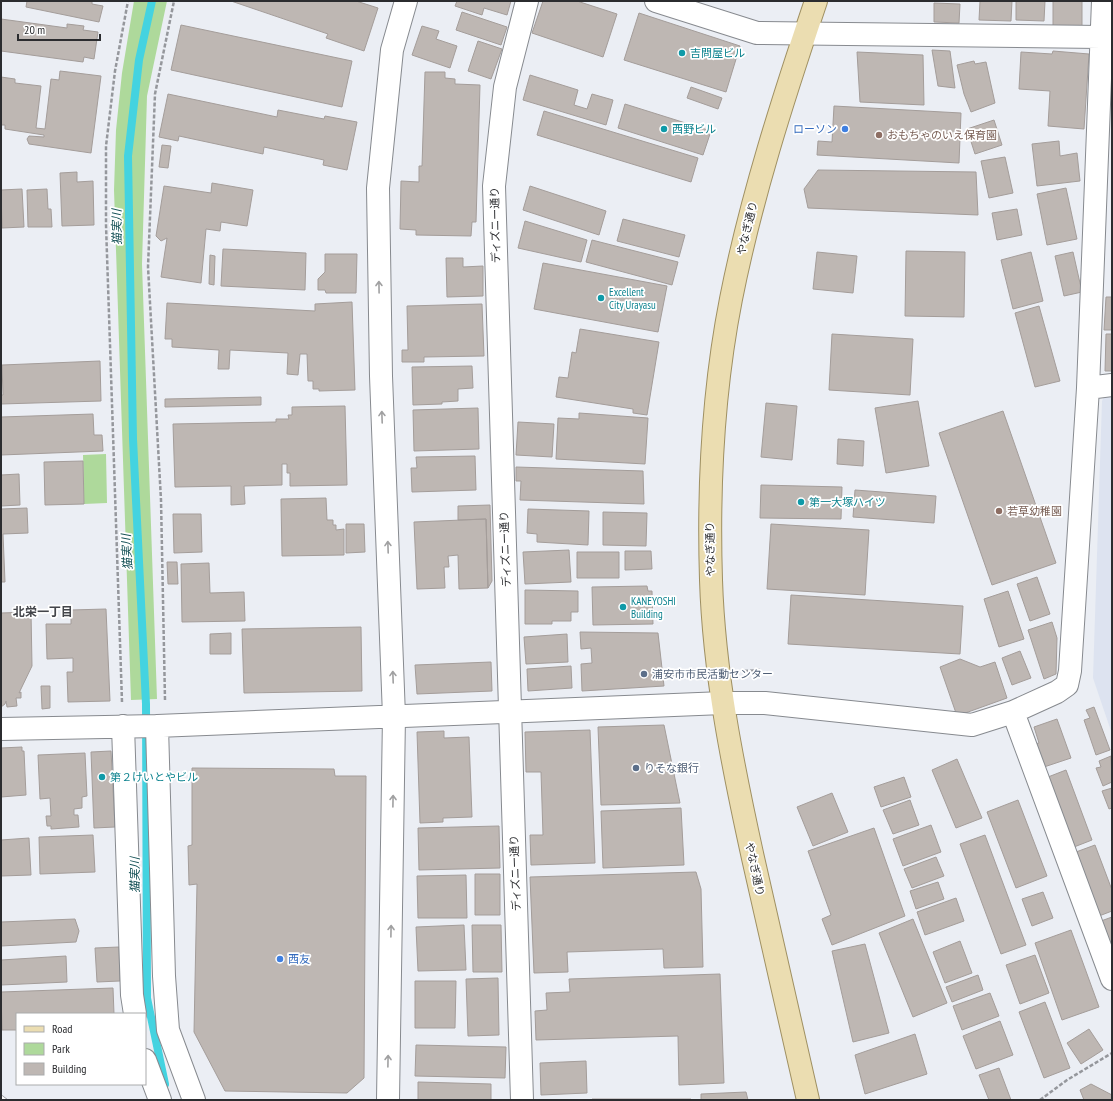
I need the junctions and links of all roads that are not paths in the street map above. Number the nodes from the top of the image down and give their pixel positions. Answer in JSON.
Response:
{"nodes":[{"id":1,"x":406,"y":1,"type":"edge"},
{"id":2,"x":527,"y":1,"type":"edge"},
{"id":3,"x":656,"y":1,"type":"edge"},
{"id":4,"x":816,"y":1,"type":"edge"},
{"id":5,"x":1103,"y":1,"type":"edge"},
{"id":6,"x":805,"y":33,"type":"junction"},
{"id":7,"x":1107,"y":39,"type":"edge"},
{"id":8,"x":1112,"y":385,"type":"edge"},
{"id":9,"x":1088,"y":388,"type":"junction"},
{"id":10,"x":723,"y":703,"type":"junction"},
{"id":11,"x":510,"y":711,"type":"junction"},
{"id":12,"x":1014,"y":712,"type":"junction"},
{"id":13,"x":394,"y":716,"type":"junction"},
{"id":14,"x":161,"y":725,"type":"junction"},
{"id":15,"x":123,"y":726,"type":"junction"},
{"id":16,"x":1,"y":730,"type":"edge"},
{"id":17,"x":1112,"y":979,"type":"edge"},
{"id":18,"x":135,"y":1013,"type":"edge"},
{"id":19,"x":146,"y":1063,"type":"edge"},
{"id":20,"x":160,"y":1100,"type":"edge"},
{"id":21,"x":194,"y":1100,"type":"edge"},
{"id":22,"x":388,"y":1100,"type":"edge"},
{"id":23,"x":522,"y":1100,"type":"edge"},
{"id":24,"x":808,"y":1100,"type":"edge"}],
"edges":[{"from":13,"to":1,"type":"street","one_way":true},
{"from":2,"to":11,"type":"street","name":"ディズニー通り"},
{"from":3,"to":6,"type":"street"},
{"from":4,"to":6,"type":"main road","name":"やなぎ通り"},
{"from":5,"to":7,"type":"street"},
{"from":6,"to":7,"type":"street"},
{"from":6,"to":10,"type":"main road","name":"やなぎ通り"},
{"from":7,"to":9,"type":"street"},
{"from":8,"to":9,"type":"street"},
{"from":9,"to":12,"type":"street"},
{"from":10,"to":11,"type":"street"},
{"from":10,"to":12,"type":"street"},
{"from":10,"to":24,"type":"main road","name":"やなぎ通り"},
{"from":11,"to":13,"type":"street"},
{"from":11,"to":23,"type":"street","name":"ディズニー通り"},
{"from":12,"to":17,"type":"street"},
{"from":13,"to":14,"type":"street"},
{"from":22,"to":13,"type":"street","one_way":true},
{"from":14,"to":15,"type":"street"},
{"from":14,"to":21,"type":"street"},
{"from":15,"to":16,"type":"street"},
{"from":15,"to":18,"type":"street"},
{"from":19,"to":20,"type":"street"}]}
